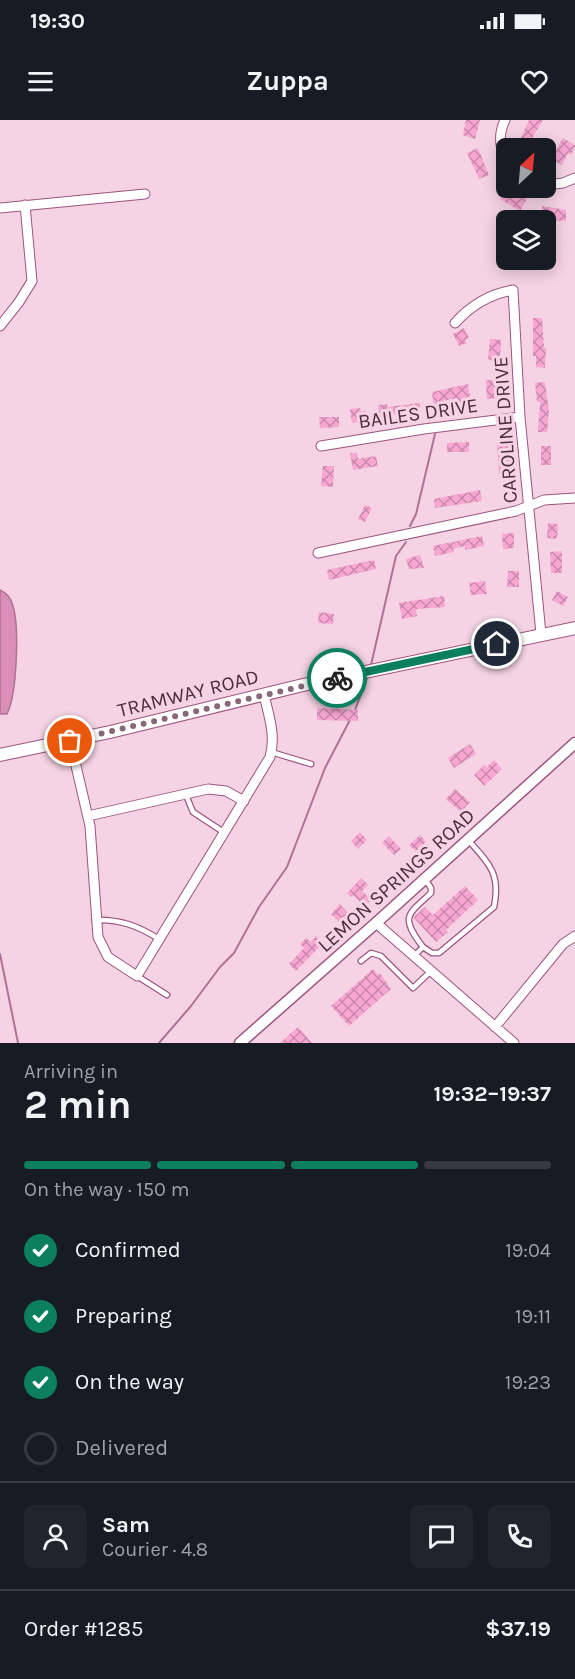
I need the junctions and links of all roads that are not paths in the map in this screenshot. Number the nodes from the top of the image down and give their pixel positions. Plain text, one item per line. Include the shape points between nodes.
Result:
1 (505, 120) edge
2 (500, 138) edge
3 (575, 178) edge
4 (556, 184) edge
5 (146, 194) dead end
6 (25, 205) junction
7 (0, 208) edge
8 (455, 323) dead end
9 (0, 326) edge
10 (520, 417) junction
11 (321, 446) dead end
12 (575, 498) edge
13 (528, 506) junction
14 (318, 553) dead end
15 (575, 628) edge
16 (541, 634) junction
17 (264, 695) junction
18 (70, 741) junction
19 (575, 743) edge
20 (271, 752) junction
21 (0, 755) edge
22 (311, 764) dead end
23 (186, 794) junction
24 (244, 801) junction
25 (88, 816) junction
26 (225, 833) junction
27 (468, 840) junction
28 (425, 879) junction
29 (95, 920) junction
30 (376, 923) junction
31 (575, 936) edge
32 (159, 939) junction
33 (423, 947) junction
34 (414, 956) junction
35 (361, 961) dead end
36 (431, 971) junction
37 (137, 976) junction
38 (167, 995) dead end
39 (495, 1027) junction
40 (240, 1043) edge
41 (514, 1043) edge

1 - 2 street
3 - 4 street
5 - 6 street
6 - 7 street
6 - 9 street via 32,281
8 - 10 street, CAROLINE DRIVE via 481,300 513,290
10 - 11 street, BAILES DRIVE
10 - 13 street, CAROLINE DRIVE
12 - 13 street via 544,500
13 - 14 street
13 - 16 street, CAROLINE DRIVE
15 - 16 main road, TRAMWAY ROAD
16 - 17 main road, TRAMWAY ROAD
17 - 18 main road, TRAMWAY ROAD
17 - 20 street via 272,728
18 - 21 main road, TRAMWAY ROAD
18 - 25 street
19 - 27 street, LEMON SPRINGS ROAD
20 - 22 lane
20 - 24 street
23 - 24 street via 217,789
23 - 25 street
23 - 26 lane via 192,812
24 - 26 street
25 - 29 street
26 - 32 street
27 - 28 street, LEMON SPRINGS ROAD
27 - 33 lane via 492,868 494,907 439,953
28 - 30 street, LEMON SPRINGS ROAD
28 - 33 lane via 431,892 413,908 408,921
29 - 32 lane via 123,921
29 - 37 street via 108,957
30 - 34 street
30 - 40 street, LEMON SPRINGS ROAD
31 - 39 street via 563,944
32 - 37 street
33 - 34 lane
34 - 36 street
35 - 36 lane via 371,953 381,956 413,988
36 - 39 street
37 - 38 lane
39 - 41 street

